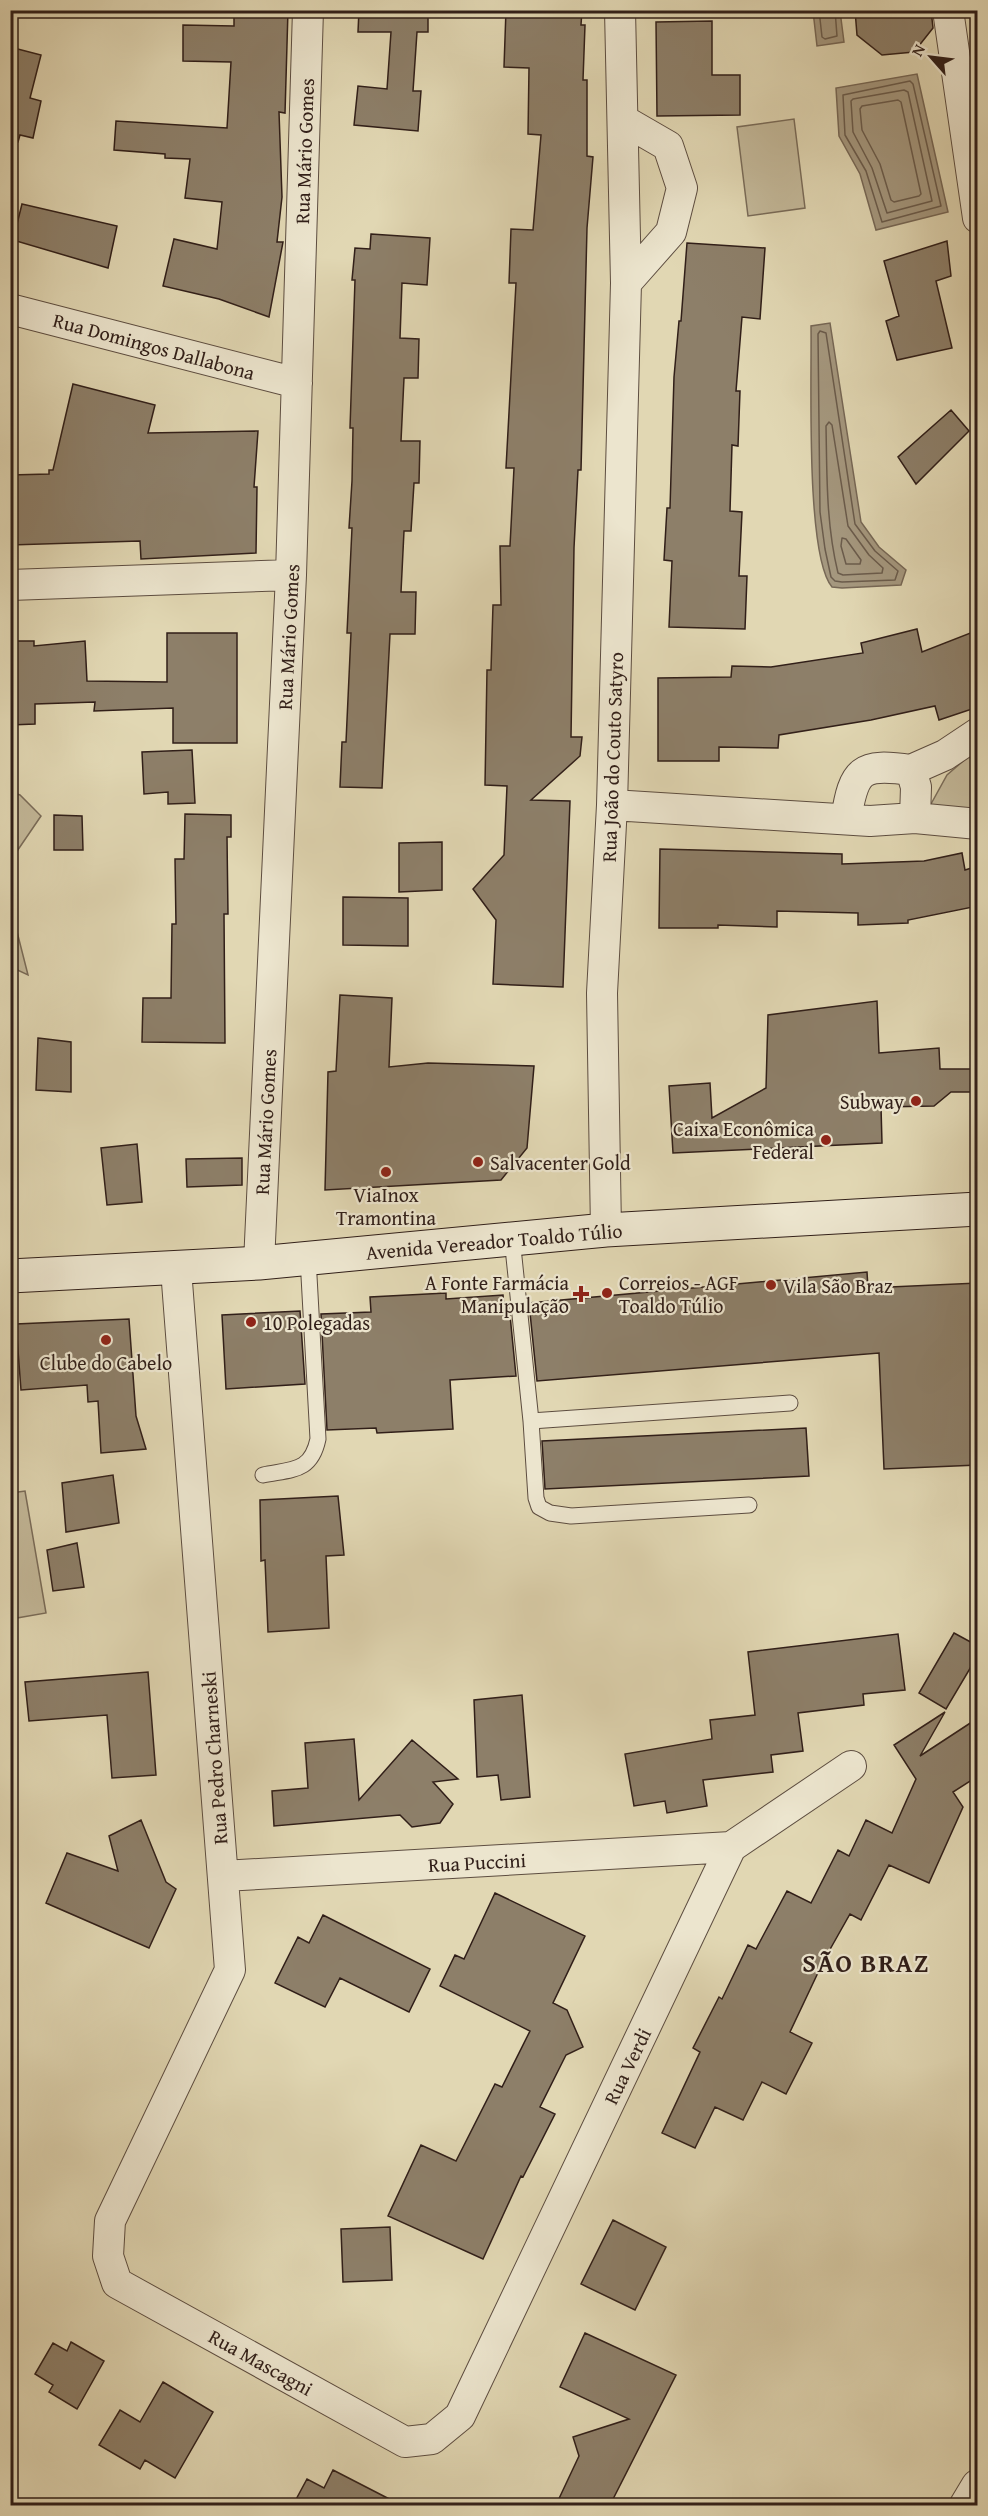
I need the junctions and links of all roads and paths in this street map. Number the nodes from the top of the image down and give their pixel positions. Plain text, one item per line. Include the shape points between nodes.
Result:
1 (308, 10) edge
2 (620, 10) edge
3 (948, 10) edge
4 (623, 120) junction
5 (977, 212) edge
6 (626, 283) junction
7 (10, 309) edge
8 (297, 383) junction
9 (291, 575) junction
10 (10, 585) edge
11 (978, 733) edge
12 (911, 770) junction
13 (612, 805) junction
14 (915, 818) junction
15 (846, 819) junction
16 (978, 824) edge
17 (978, 1209) edge
18 (606, 1230) junction
19 (512, 1238) junction
20 (308, 1258) junction
21 (259, 1263) junction
22 (176, 1269) junction
23 (10, 1276) edge
24 (790, 1404) dead end
25 (531, 1421) junction
26 (263, 1475) dead end
27 (749, 1505) dead end
28 (851, 1766) dead end
29 (731, 1847) junction
30 (223, 1876) junction
31 (110, 2221) joint
32 (460, 2416) joint

1 - 8 street, Rua Mário Gomes
2 - 4 street, Rua João do Couto Satyro
3 - 5 street
4 - 6 street, Rua João do Couto Satyro
4 - 6 street via 668,146 682,188 671,232
6 - 13 street, Rua João do Couto Satyro
7 - 8 street, Rua Domingos Dallabona
8 - 9 street, Rua Mário Gomes
9 - 10 street
9 - 21 street, Rua Mário Gomes
11 - 12 street via 945,755
12 - 14 street via 916,787
12 - 15 street via 874,766 860,775 851,789
13 - 15 street
13 - 18 street, Rua João do Couto Satyro via 602,993
14 - 15 street
14 - 16 street
17 - 18 main road, Avenida Vereador Toaldo Túlio
18 - 19 main road, Avenida Vereador Toaldo Túlio
19 - 20 main road, Avenida Vereador Toaldo Túlio
19 - 25 lane
20 - 21 main road, Avenida Vereador Toaldo Túlio
20 - 26 lane via 318,1439 315,1454 305,1466
21 - 22 main road, Avenida Vereador Toaldo Túlio
22 - 23 main road, Avenida Vereador Toaldo Túlio
22 - 30 street, Rua Pedro Charneski
24 - 25 lane
25 - 27 lane via 536,1498 539,1507 550,1513 571,1516
28 - 29 street
29 - 30 street, Rua Puccini
29 - 32 street, Rua Verdi
30 - 31 street, Rua Pedro Charneski via 230,1970
31 - 32 street, Rua Mascagni via 108,2256 117,2283 405,2442 432,2439

